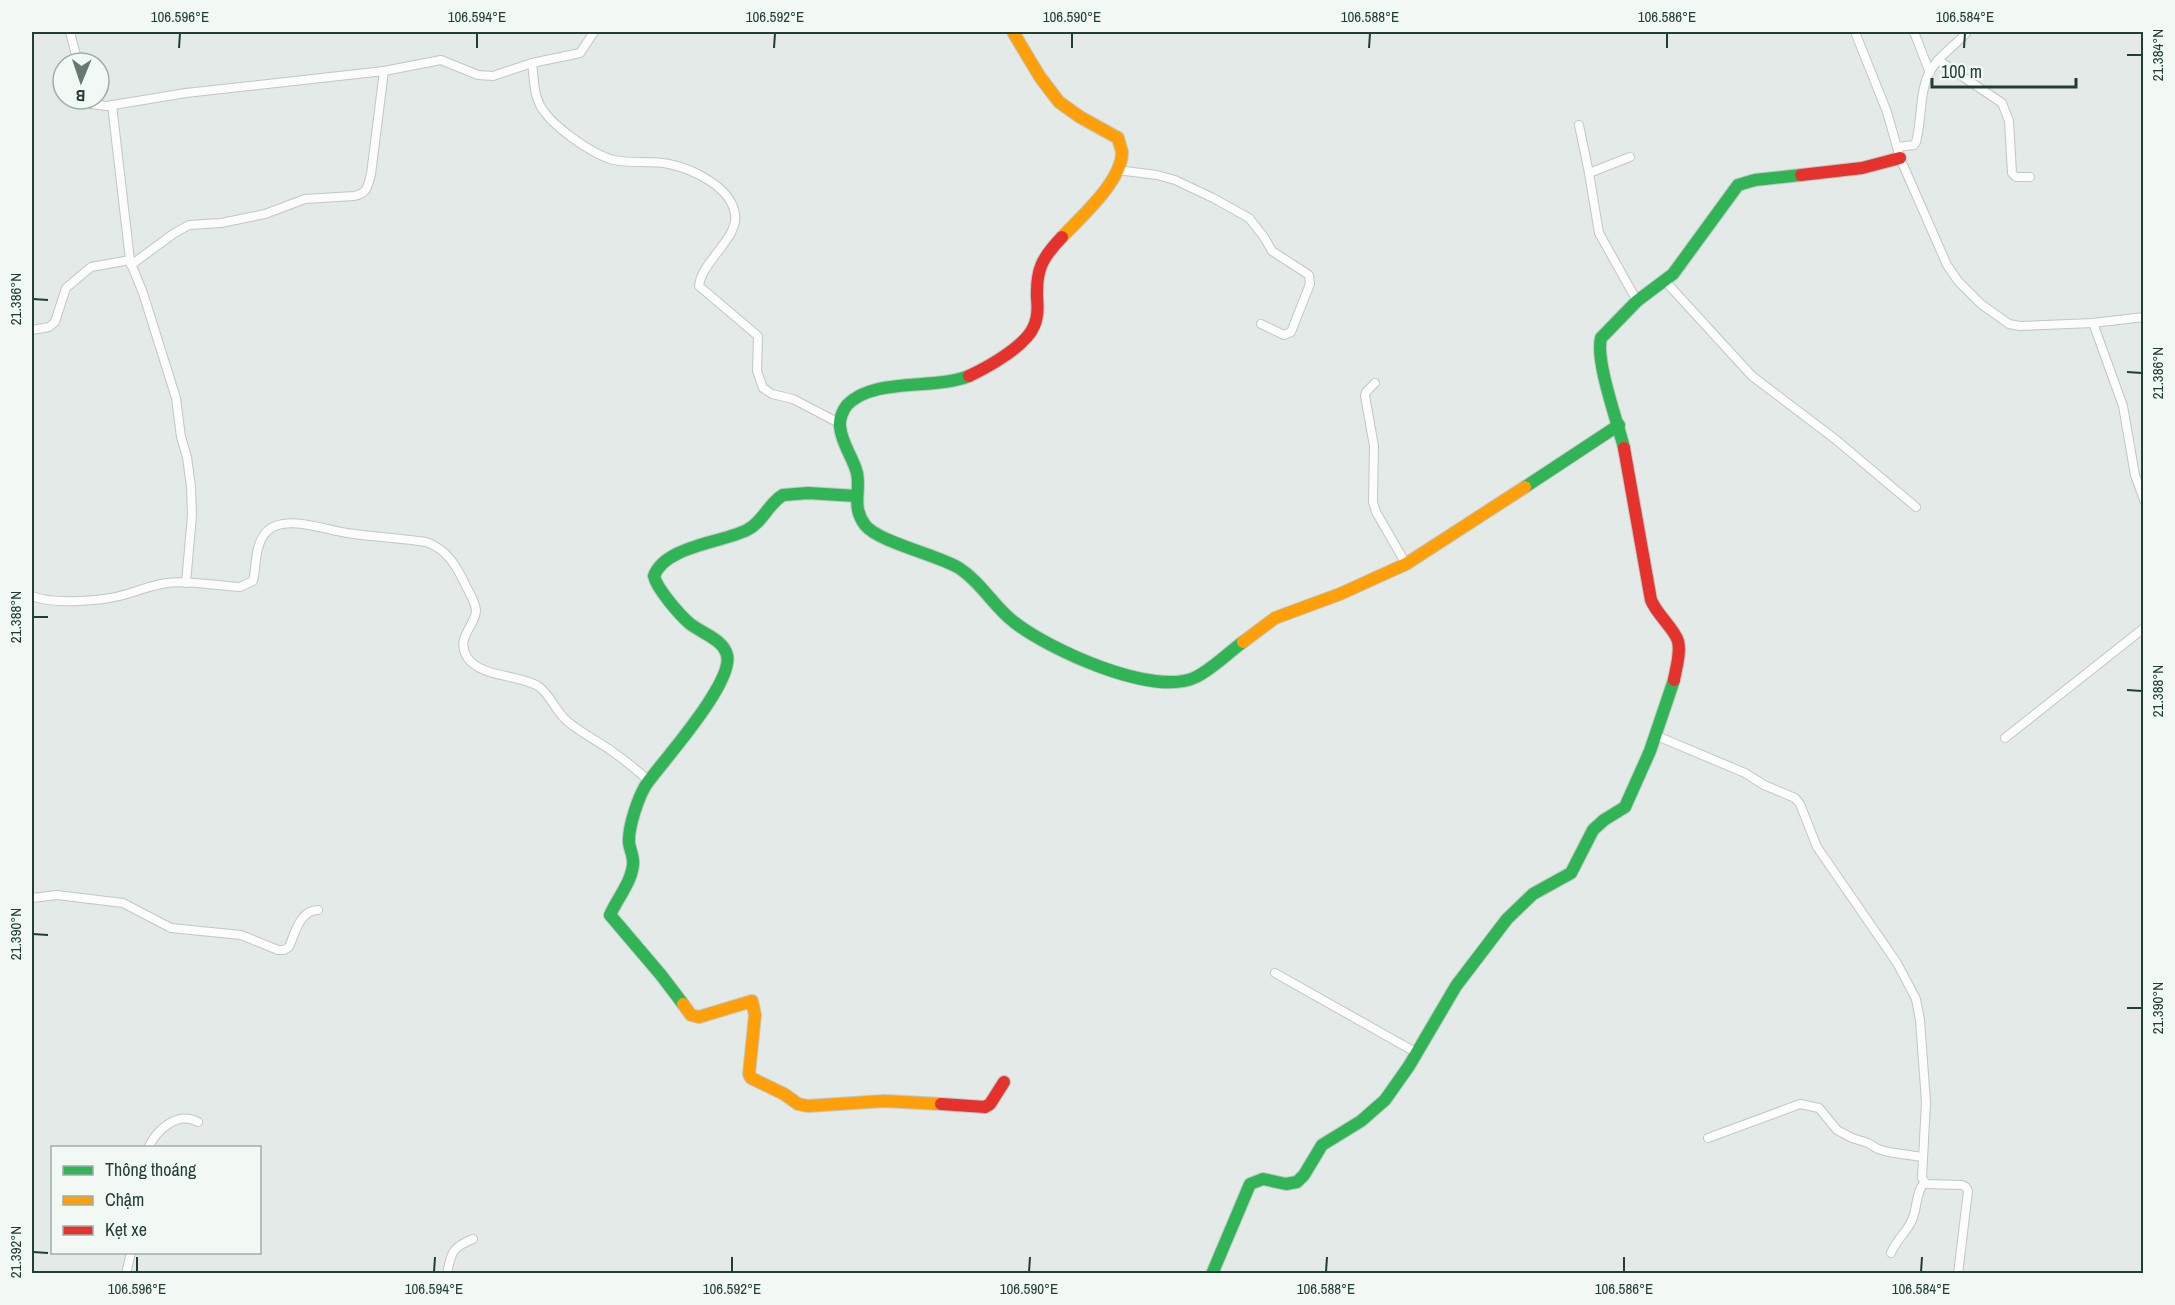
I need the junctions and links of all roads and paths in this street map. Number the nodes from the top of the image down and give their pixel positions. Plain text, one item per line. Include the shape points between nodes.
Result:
1 (70, 32) edge
2 (594, 32) edge
3 (1013, 32) edge
4 (1855, 32) edge
5 (1914, 32) edge
6 (1967, 32) edge
7 (75, 51) edge
8 (1938, 60) junction
9 (532, 63) junction
10 (384, 70) junction
11 (1930, 73) junction
12 (112, 105) joint
13 (1579, 125) dead end
14 (1899, 153) junction
15 (1630, 157) dead end
16 (1118, 170) junction
17 (1589, 173) junction
18 (2030, 177) dead end
19 (130, 262) junction
20 (1665, 281) junction
21 (1637, 301) junction
22 (2144, 317) edge
23 (2093, 323) junction
24 (1261, 324) dead end
25 (32, 330) edge
26 (1375, 383) dead end
27 (839, 423) junction
28 (1619, 425) junction
29 (856, 496) junction
30 (2144, 500) edge
31 (1916, 507) dead end
32 (1406, 564) junction
33 (186, 583) junction
34 (32, 596) edge
35 (2144, 628) edge
36 (1657, 736) junction
37 (2005, 738) dead end
38 (649, 781) junction
39 (32, 898) edge
40 (318, 909) dead end
41 (1275, 973) dead end
42 (1417, 1053) junction
43 (1004, 1082) dead end
44 (198, 1122) dead end
45 (1708, 1138) dead end
46 (150, 1146) edge
47 (1923, 1157) junction
48 (1924, 1183) junction
49 (473, 1239) dead end
50 (1891, 1253) dead end
51 (131, 1254) edge
52 (126, 1274) edge
53 (447, 1274) edge
54 (1212, 1274) edge
55 (1958, 1274) edge

1 - 7 street
2 - 9 street via 580,53
3 - 16 street via 1058,102 1118,138
4 - 14 street
5 - 11 street
6 - 8 street
8 - 11 street
8 - 18 street via 2002,103 2009,121 2012,173 2016,177
9 - 10 street via 493,76 441,60
9 - 27 street via 539,105 571,138 612,160 669,164 691,171 725,195 735,213 734,228 699,286 758,336 757,371 763,388
10 - 12 street
10 - 19 street via 366,191 354,196 305,199 265,214 221,223 189,225
11 - 14 street via 1916,142
12 - 19 street
13 - 17 street
14 - 20 street via 1862,168 1738,184
14 - 23 street via 1947,265 1981,303 2009,324 2020,326
15 - 17 street
16 - 24 street via 1175,180 1213,198 1249,218 1272,251 1309,275 1310,284 1292,332 1284,335
16 - 27 street via 1091,208 1040,265 1037,323 1030,336 956,381 897,386 852,401
17 - 21 street via 1599,233
19 - 25 street via 91,267 66,288 55,322
19 - 33 street via 176,398 187,457 192,515
20 - 21 street
20 - 31 street via 1752,376
21 - 28 street via 1606,332 1599,345 1605,382
22 - 23 street
23 - 30 street via 2123,406 2135,475
26 - 32 street via 1365,396 1374,446 1373,502
27 - 29 street via 857,474
28 - 32 street
28 - 36 street via 1654,611 1676,635 1678,648
29 - 32 street via 866,528 959,568 1017,624 1072,657 1163,682 1195,678 1275,618
29 - 38 street via 783,495 749,530 687,550 658,566 656,582 687,621 720,644 727,652 728,663 700,713
33 - 34 street via 151,585 89,601
33 - 38 street via 240,587 250,584 263,537 275,526 288,524 435,545 452,560 476,607 464,642 468,658 482,668 540,687 568,722 613,751
35 - 37 street
36 - 42 street via 1625,807 1591,833 1570,875 1545,886 1516,908 1443,1006
36 - 47 street via 1745,773 1800,804 1817,847 1897,963 1916,999 1925,1070
38 - 43 street via 629,838 633,856 631,875 611,919 691,1015 699,1017 752,1001 752,1078 798,1104 817,1107 885,1101 984,1107
39 - 40 street via 57,895 123,903 171,928 241,935 278,950 289,947 305,915
41 - 42 street
42 - 54 street via 1385,1100 1368,1117 1324,1142 1297,1182 1258,1178 1250,1184
44 - 46 street via 178,1118 167,1124
45 - 47 street via 1800,1104 1819,1108 1845,1135 1878,1149
47 - 48 street
48 - 50 street via 1918,1190 1912,1220
48 - 55 street via 1966,1187 1968,1191
49 - 53 street via 452,1251
51 - 52 street

